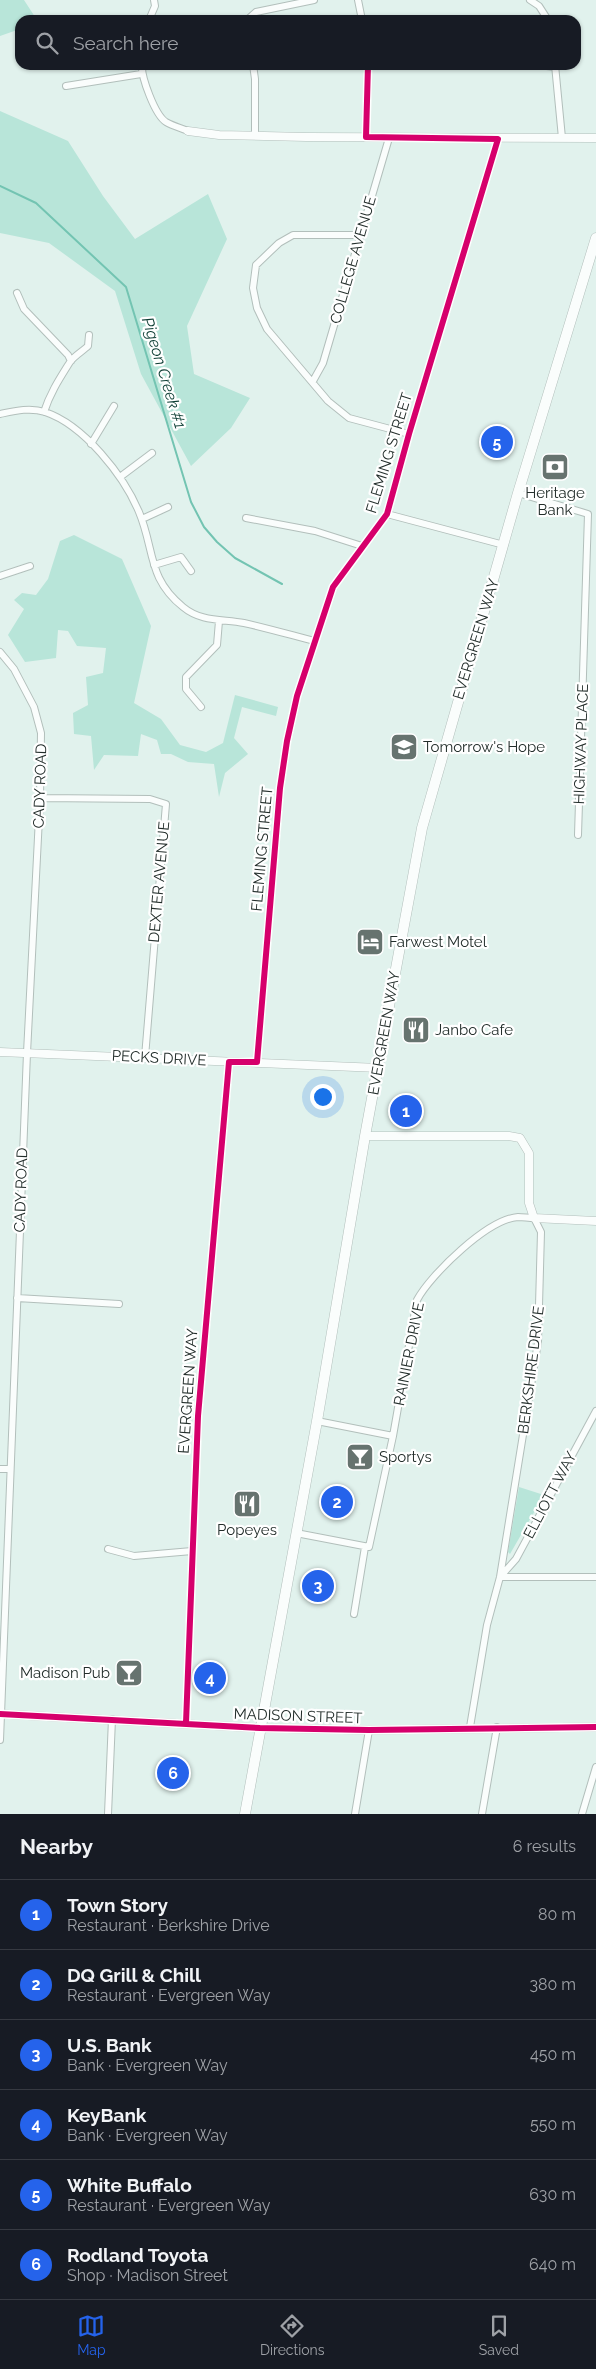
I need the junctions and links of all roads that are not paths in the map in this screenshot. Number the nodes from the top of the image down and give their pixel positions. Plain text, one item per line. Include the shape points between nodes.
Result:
1 (154, 0) edge
2 (314, 0) edge
3 (358, 0) edge
4 (530, 0) edge
5 (151, 15) edge
6 (253, 15) edge
7 (361, 15) edge
8 (545, 15) edge
9 (141, 70) edge
10 (254, 70) edge
11 (368, 70) edge
12 (555, 70) edge
13 (141, 74) junction
14 (66, 86) dead end
15 (188, 131) joint
16 (255, 136) junction
17 (366, 138) junction
18 (389, 138) junction
19 (562, 138) junction
20 (596, 138) edge
21 (498, 139) junction
22 (359, 235) junction
23 (596, 238) edge
24 (17, 293) dead end
25 (89, 335) dead end
26 (70, 361) junction
27 (313, 381) junction
28 (114, 406) dead end
29 (44, 412) junction
30 (0, 414) edge
31 (409, 434) junction
32 (91, 444) junction
33 (152, 453) dead end
34 (120, 477) junction
35 (518, 494) junction
36 (168, 507) dead end
37 (387, 514) junction
38 (246, 518) dead end
39 (142, 519) junction
40 (504, 545) junction
41 (362, 546) junction
42 (154, 565) junction
43 (30, 566) dead end
44 (191, 571) dead end
45 (0, 576) edge
46 (218, 621) junction
47 (314, 641) junction
48 (0, 652) edge
49 (201, 707) dead end
50 (40, 798) junction
51 (578, 835) dead end
52 (0, 1052) edge
53 (27, 1053) junction
54 (145, 1057) junction
55 (228, 1062) junction
56 (257, 1062) junction
57 (379, 1068) junction
58 (365, 1136) junction
59 (534, 1218) junction
60 (596, 1220) edge
61 (17, 1298) junction
62 (119, 1304) dead end
63 (596, 1411) edge
64 (317, 1421) junction
65 (393, 1436) junction
66 (0, 1469) edge
67 (10, 1469) junction
68 (296, 1533) junction
69 (365, 1547) junction
70 (108, 1549) dead end
71 (192, 1551) junction
72 (500, 1577) junction
73 (596, 1577) edge
74 (354, 1614) dead end
75 (1, 1714) edge
76 (112, 1719) junction
77 (186, 1724) junction
78 (596, 1726) edge
79 (470, 1727) junction
80 (496, 1727) junction
81 (260, 1728) junction
82 (369, 1730) junction
83 (0, 1740) edge
84 (596, 1767) edge
85 (108, 1814) edge
86 (245, 1814) edge
87 (355, 1814) edge
88 (482, 1814) edge
89 (582, 1814) edge

1 - 5 street
2 - 6 street
3 - 7 street
4 - 8 street
9 - 13 street
10 - 16 street
11 - 17 street
12 - 19 street
13 - 14 street
13 - 15 street via 164,121
15 - 16 street
16 - 17 street
17 - 18 street
18 - 21 street
18 - 22 street, COLLEGE AVENUE
19 - 20 street
19 - 21 street
21 - 31 street, FLEMING STREET
22 - 27 street, COLLEGE AVENUE via 323,363
22 - 27 street via 293,235 265,254 256,265 253,288 267,329
23 - 35 main road, EVERGREEN WAY
24 - 26 street via 24,309
25 - 26 street via 88,346
26 - 29 street via 49,396
27 - 31 street via 328,401 349,418
28 - 32 street
29 - 30 street via 21,410
29 - 32 street
31 - 37 street, FLEMING STREET
32 - 34 street
33 - 34 street
34 - 39 street
35 - 40 main road, EVERGREEN WAY
35 - 51 street, HIGHWAY PLACE via 588,514
36 - 39 street
37 - 40 street
37 - 41 street, FLEMING STREET
38 - 41 street via 316,531
39 - 42 street
40 - 57 main road, EVERGREEN WAY via 422,828
41 - 47 street, FLEMING STREET via 334,587
42 - 44 street via 180,557
42 - 46 street via 156,576 183,608 200,618
43 - 45 street
46 - 47 street via 243,623
46 - 49 street via 217,645 186,677 186,689
47 - 56 street, FLEMING STREET via 287,741 280,788
48 - 50 street, CADY ROAD via 14,669 36,712 41,733
50 - 53 street, CADY ROAD
50 - 54 street, DEXTER AVENUE via 150,799 166,804
52 - 53 street, PECKS DRIVE
53 - 54 street, PECKS DRIVE
53 - 61 street, CADY ROAD
54 - 55 street, PECKS DRIVE
55 - 56 street, PECKS DRIVE
55 - 71 street, EVERGREEN WAY via 198,1416
56 - 57 street, PECKS DRIVE
57 - 58 main road, EVERGREEN WAY
58 - 59 street, BERKSHIRE DRIVE via 520,1138 529,1152 529,1203
58 - 64 main road, EVERGREEN WAY
59 - 60 street
59 - 65 street, RAINIER DRIVE via 517,1217 498,1224 473,1241 425,1286 418,1300
59 - 72 street, BERKSHIRE DRIVE via 541,1232 538,1342
61 - 62 street
61 - 67 street, CADY ROAD
63 - 72 street, ELLIOTT WAY via 516,1559
64 - 65 street
64 - 68 main road, EVERGREEN WAY
65 - 69 street, RAINIER DRIVE via 369,1548
66 - 67 street
67 - 75 street, CADY ROAD
68 - 69 street
68 - 81 main road, EVERGREEN WAY
69 - 74 street
70 - 71 street via 134,1556
71 - 77 street, EVERGREEN WAY
72 - 73 street
72 - 79 street, BERKSHIRE DRIVE via 487,1625
75 - 76 street, MADISON STREET
75 - 83 street, CADY ROAD
76 - 77 street, MADISON STREET
76 - 85 street
77 - 81 street, MADISON STREET
78 - 80 street, MADISON STREET
79 - 80 street, MADISON STREET
79 - 82 street, MADISON STREET
80 - 88 street
81 - 82 street, MADISON STREET
81 - 86 main road, EVERGREEN WAY
82 - 87 street
84 - 89 street

